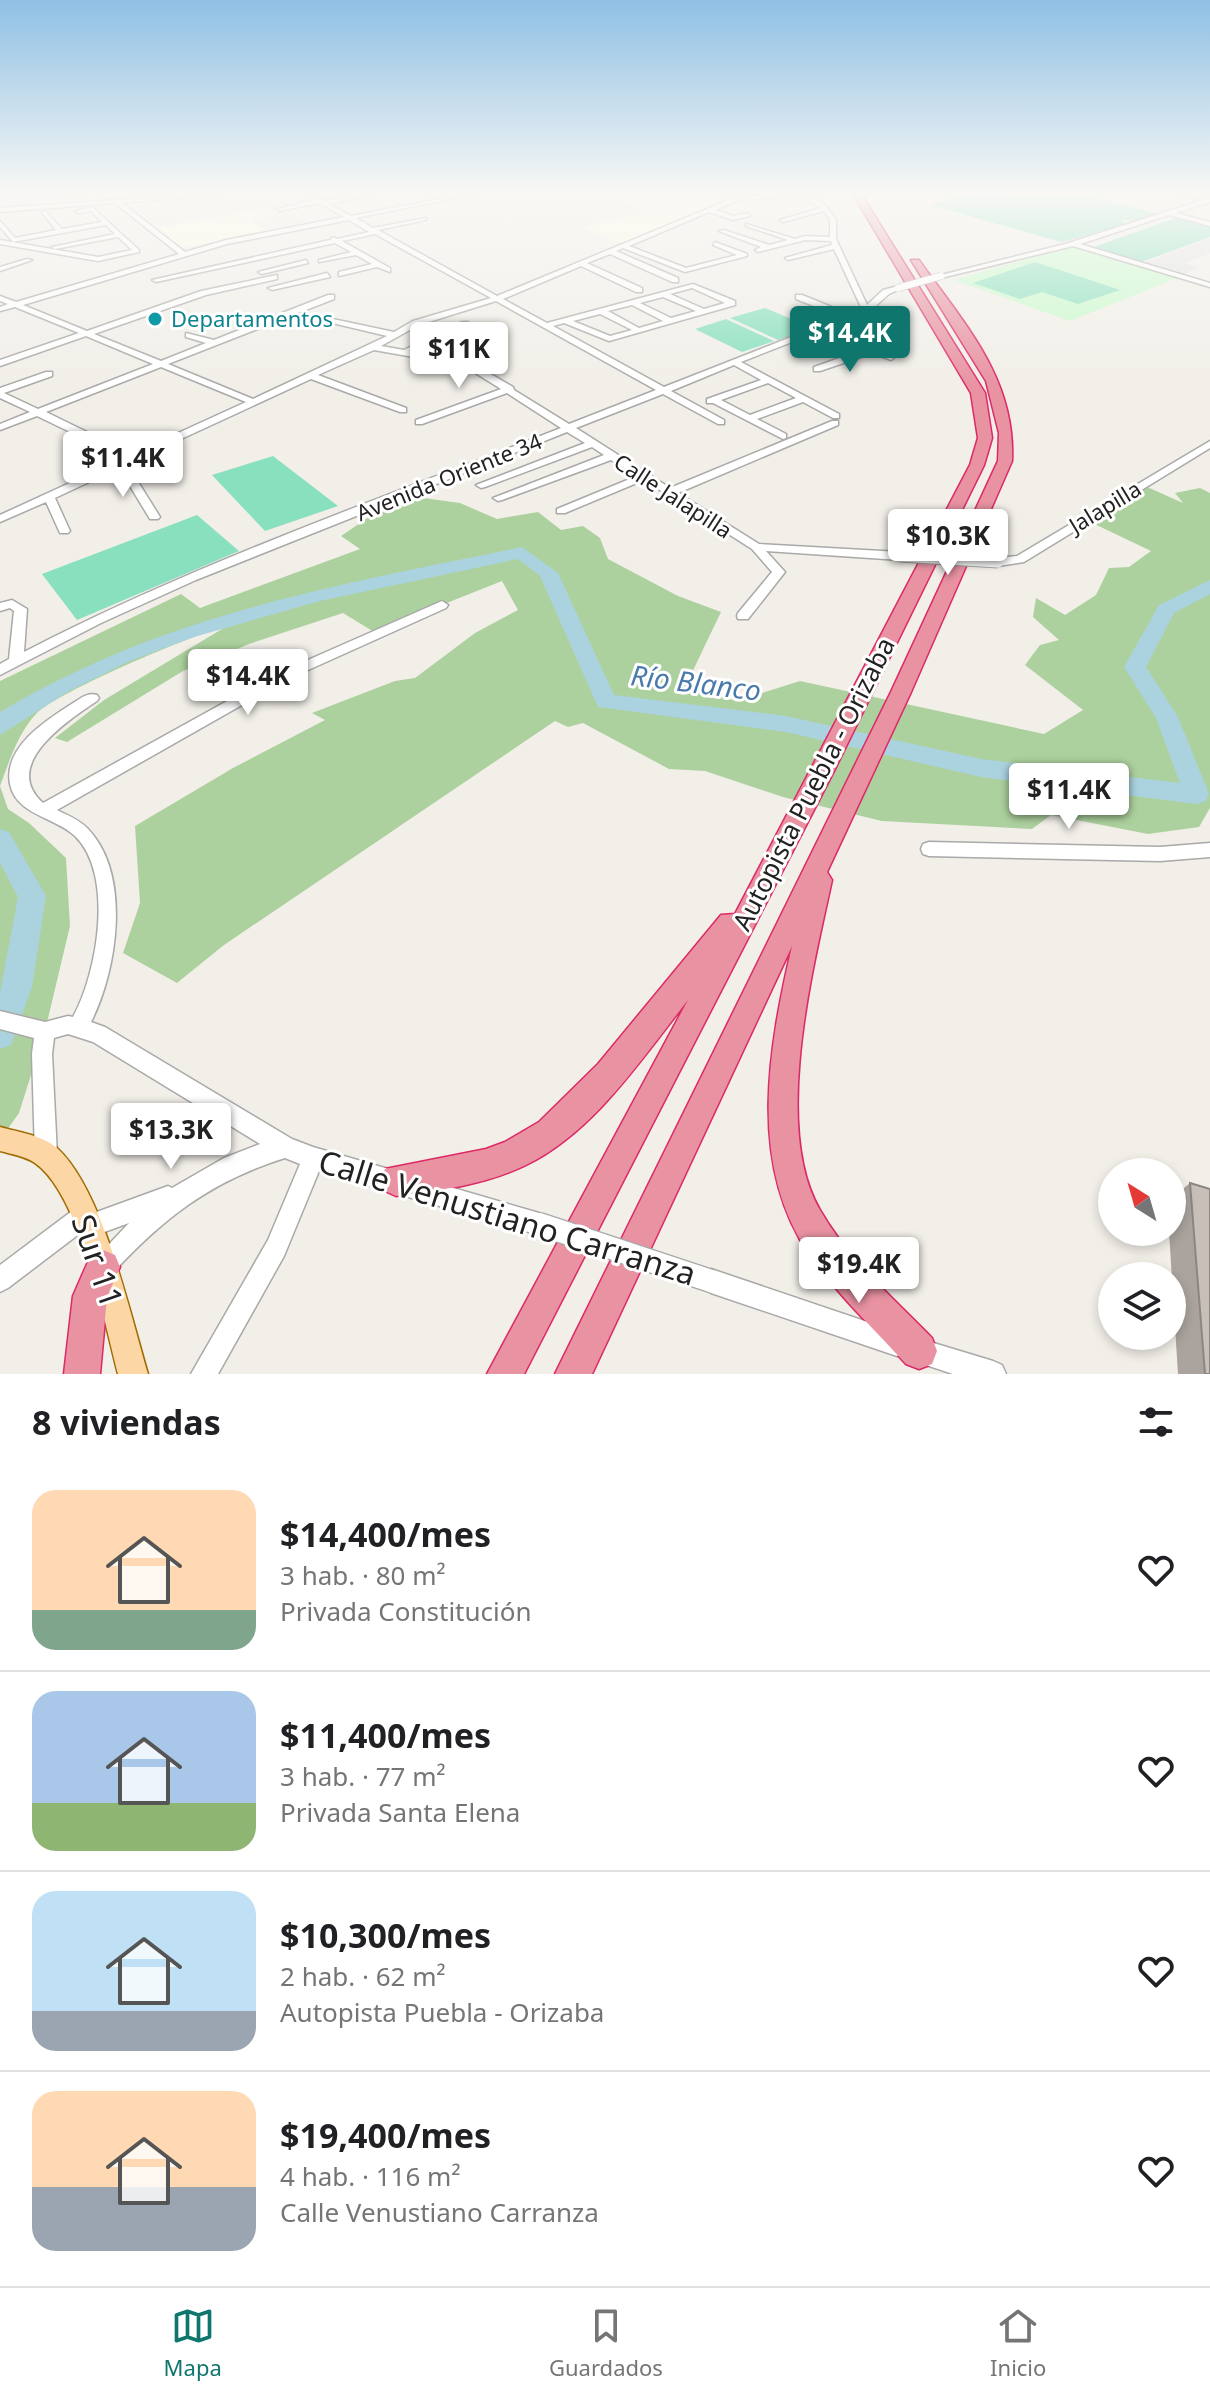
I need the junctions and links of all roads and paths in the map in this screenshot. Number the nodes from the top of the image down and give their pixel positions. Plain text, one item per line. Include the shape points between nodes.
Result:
1 (167, 258) edge
2 (167, 258) edge
3 (213, 258) edge
4 (257, 258) edge
5 (334, 258) edge
6 (365, 258) edge
7 (423, 258) edge
8 (592, 258) edge
9 (625, 258) edge
10 (654, 258) edge
11 (733, 258) edge
12 (806, 258) edge
13 (842, 258) edge
14 (897, 258) edge
15 (913, 258) edge
16 (1018, 258) edge
17 (1119, 258) edge
18 (29, 260) dead end
19 (321, 261) dead end
20 (581, 263) junction
21 (223, 265) junction
22 (378, 265) junction
23 (810, 265) dead end
24 (0, 269) edge
25 (387, 270) dead end
26 (265, 271) junction
27 (124, 272) junction
28 (342, 274) dead end
29 (327, 275) dead end
30 (242, 276) dead end
31 (274, 277) junction
32 (318, 277) junction
33 (156, 280) junction
34 (675, 280) dead end
35 (174, 283) dead end
36 (285, 285) junction
37 (1210, 285) edge
38 (272, 288) dead end
39 (639, 290) dead end
40 (663, 294) junction
41 (331, 297) dead end
42 (799, 297) dead end
43 (0, 298) edge
44 (496, 299) junction
45 (632, 302) junction
46 (18, 305) junction
47 (866, 310) junction
48 (0, 311) edge
49 (601, 311) junction
50 (702, 311) junction
51 (849, 317) junction
52 (331, 320) dead end
53 (670, 321) junction
54 (569, 323) junction
55 (465, 324) dead end
56 (548, 328) junction
57 (820, 328) junction
58 (638, 330) junction
59 (84, 333) junction
60 (391, 334) junction
61 (189, 335) dead end
62 (214, 343) junction
63 (373, 347) junction
64 (872, 350) junction
65 (404, 353) junction
66 (891, 357) dead end
67 (0, 363) edge
68 (160, 365) junction
69 (731, 365) junction
70 (817, 369) dead end
71 (49, 374) dead end
72 (309, 375) junction
73 (763, 382) junction
74 (510, 389) junction
75 (664, 391) junction
76 (0, 393) edge
77 (802, 399) junction
78 (714, 400) junction
79 (251, 401) junction
80 (701, 404) dead end
81 (403, 410) dead end
82 (38, 412) junction
83 (750, 418) junction
84 (419, 422) dead end
85 (721, 422) dead end
86 (0, 427) edge
87 (569, 428) junction
88 (783, 436) dead end
89 (591, 444) junction
90 (1210, 444) edge
91 (611, 456) junction
92 (126, 461) junction
93 (643, 477) junction
94 (481, 485) dead end
95 (668, 493) junction
96 (49, 497) junction
97 (498, 498) dead end
98 (561, 511) dead end
99 (154, 517) dead end
100 (0, 519) edge
101 (64, 531) dead end
102 (756, 547) junction
103 (998, 562) joint
104 (442, 605) dead end
105 (0, 607) edge
106 (743, 616) dead end
107 (16, 661) junction
108 (0, 670) edge
109 (92, 698) dead end
110 (45, 809) junction
111 (828, 845) junction
112 (929, 849) dead end
113 (1210, 850) edge
114 (780, 851) junction
115 (0, 1020) edge
116 (78, 1028) junction
117 (43, 1030) junction
118 (5, 1141) edge
119 (285, 1147) junction
120 (46, 1155) junction
121 (313, 1158) junction
122 (396, 1180) junction
123 (180, 1193) junction
124 (86, 1222) junction
125 (103, 1267) junction
126 (0, 1280) edge
127 (919, 1351) junction
128 (82, 1374) edge
129 (133, 1374) edge
130 (204, 1374) edge
131 (505, 1374) edge
132 (573, 1374) edge
133 (993, 1374) edge

1 - 27 street
2 - 27 street
3 - 21 street
4 - 21 street
5 - 19 street
6 - 22 street
7 - 44 street
8 - 20 street
9 - 34 street
10 - 11 street via 685,270
12 - 23 street
13 - 47 street
14 - 114 highway, Autopista Puebla - Orizaba via 967,371 985,425 977,465
15 - 111 highway, Autopista Puebla - Orizaba via 997,389 1009,426 1005,461
16 - 47 street, Avenida Oriente 34, bridge via 886,292
17 - 37 street
18 - 24 street
20 - 39 street
20 - 44 street
21 - 33 street
22 - 25 street
22 - 28 street
26 - 30 street
26 - 31 street
26 - 32 street via 302,263
27 - 33 street
27 - 46 street
29 - 32 street
31 - 36 street
31 - 59 street via 211,291
32 - 36 street
33 - 35 street
36 - 38 street
40 - 45 street
40 - 50 street
40 - 50 street via 693,286 732,303
41 - 62 street
42 - 51 street
43 - 46 street
44 - 56 street
44 - 60 street
45 - 49 street
45 - 53 street
46 - 48 street
46 - 59 street
47 - 51 street, Avenida Oriente 34
49 - 54 street
49 - 58 street
50 - 53 street
51 - 57 street, Avenida Oriente 34
52 - 60 street
53 - 58 street
54 - 56 street
54 - 58 street via 604,339
55 - 65 street
56 - 75 street
57 - 64 street
57 - 69 street, Avenida Oriente 34
59 - 67 street
59 - 68 street
60 - 63 street
61 - 62 street
62 - 68 street
63 - 65 street, Calle Jalapilla
63 - 72 street
64 - 66 street
64 - 70 street
65 - 74 street, Calle Jalapilla via 462,362
68 - 79 street
68 - 82 street
69 - 73 street
69 - 75 street, Avenida Oriente 34
71 - 76 street
72 - 79 street
72 - 81 street
73 - 77 street
73 - 78 street
74 - 84 street
74 - 87 street, Calle Jalapilla
75 - 85 street
75 - 87 street, Avenida Oriente 34
76 - 82 street
77 - 83 street
77 - 95 street via 836,420
78 - 80 street
78 - 83 street
79 - 92 street
82 - 86 street
82 - 92 street
83 - 88 street
87 - 89 street, Calle Jalapilla
87 - 107 street, Avenida Oriente 34 via 167,587
89 - 91 street, Calle Jalapilla
89 - 94 street
90 - 103 street, Jalapilla via 1020,559
91 - 93 street, Calle Jalapilla
91 - 97 street
92 - 96 street
92 - 99 street
93 - 95 street, Calle Jalapilla
93 - 98 street
95 - 102 street, Calle Jalapilla
96 - 100 street
96 - 101 street
102 - 103 street, Calle Jalapilla, bridge
102 - 106 street via 779,572
104 - 110 street via 281,677
105 - 107 street via 12,604 21,609
107 - 108 street, Avenida Oriente 34
109 - 110 street via 34,742 19,762 17,783 23,795
110 - 116 street via 82,833 105,882 96,989
111 - 127 highway via 795,1008 781,1114 786,1161 810,1223
111 - 132 highway, Autopista Puebla - Orizaba
112 - 113 street via 1160,854
114 - 122 highway via 701,965 556,1129 518,1153 480,1167
114 - 131 highway, Autopista Puebla - Orizaba
115 - 117 street, Calle Venustiano Carranza
116 - 117 street, Calle Venustiano Carranza
116 - 119 street, Calle Venustiano Carranza via 98,1034
117 - 120 street
118 - 120 main road
119 - 121 street, Calle Venustiano Carranza
119 - 123 street via 250,1156
120 - 124 main road, Sur 11
121 - 122 street, Calle Venustiano Carranza
121 - 130 street via 276,1248
122 - 127 street, Calle Venustiano Carranza, bridge
123 - 124 street
123 - 125 street
124 - 125 main road, Sur 11
124 - 126 street
125 - 128 highway via 88,1306
125 - 129 main road, Sur 11
127 - 133 street, Calle Venustiano Carranza

